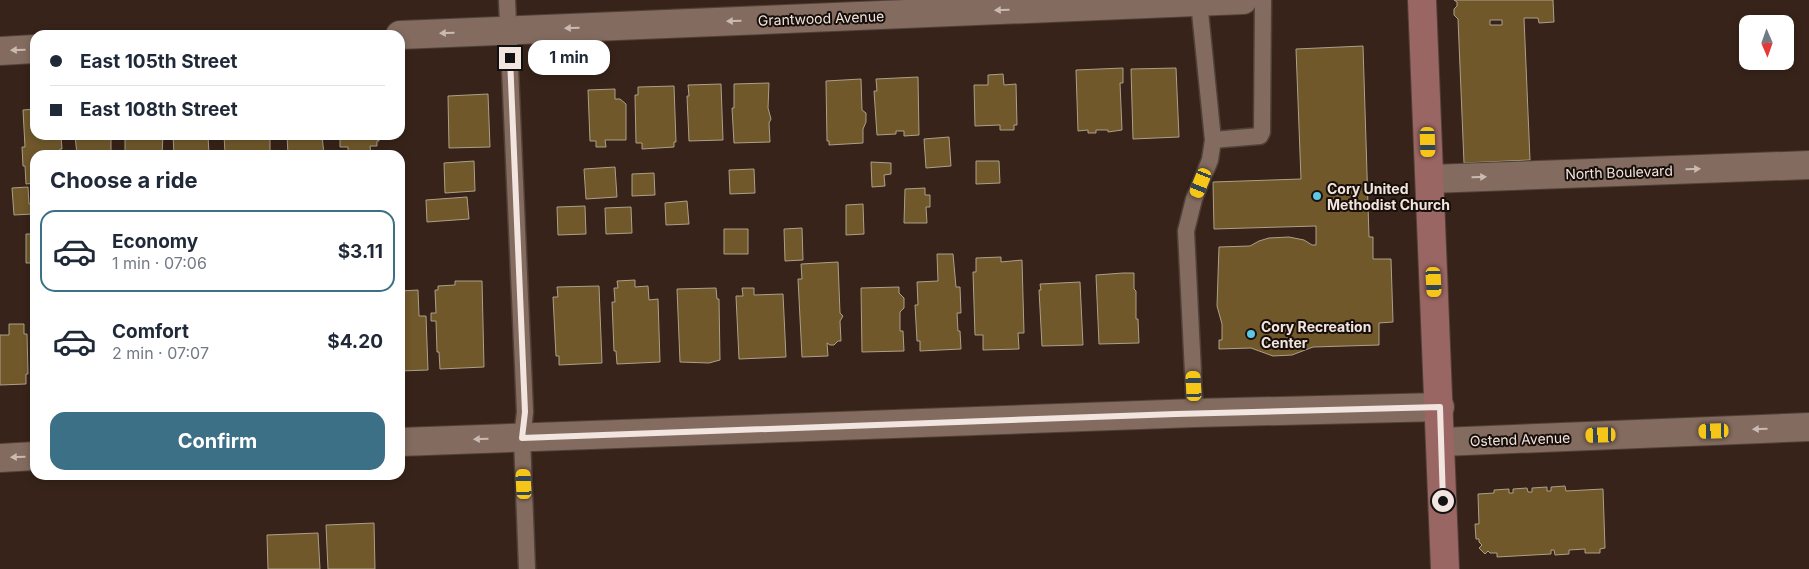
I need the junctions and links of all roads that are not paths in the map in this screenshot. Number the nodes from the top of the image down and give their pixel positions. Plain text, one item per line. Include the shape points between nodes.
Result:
1 (507, 0) edge
2 (1243, 0) edge
3 (1263, 0) edge
4 (1422, 0) edge
5 (1199, 2) junction
6 (508, 31) junction
7 (405, 35) edge
8 (30, 49) edge
9 (0, 51) edge
10 (1213, 140) junction
11 (1809, 165) edge
12 (1430, 179) junction
13 (1440, 407) junction
14 (1195, 413) junction
15 (1809, 427) edge
16 (522, 438) junction
17 (405, 442) edge
18 (1441, 442) junction
19 (30, 456) edge
20 (0, 458) edge
21 (528, 569) edge
22 (1445, 569) edge

1 - 6 lane
2 - 5 street, Grantwood Avenue
3 - 10 lane via 1262,132 1260,136
4 - 12 main road
5 -> 6 street, Grantwood Avenue
5 - 10 lane
6 -> 7 street, Grantwood Avenue
6 - 16 lane via 525,412
8 -> 9 street
10 - 14 lane via 1210,160 1186,231
12 -> 11 street, North Boulevard
12 - 13 main road
13 - 14 street
13 - 18 main road
14 - 16 street
15 -> 18 street, Ostend Avenue
16 -> 17 street
16 - 21 lane
18 - 22 main road
19 -> 20 street

